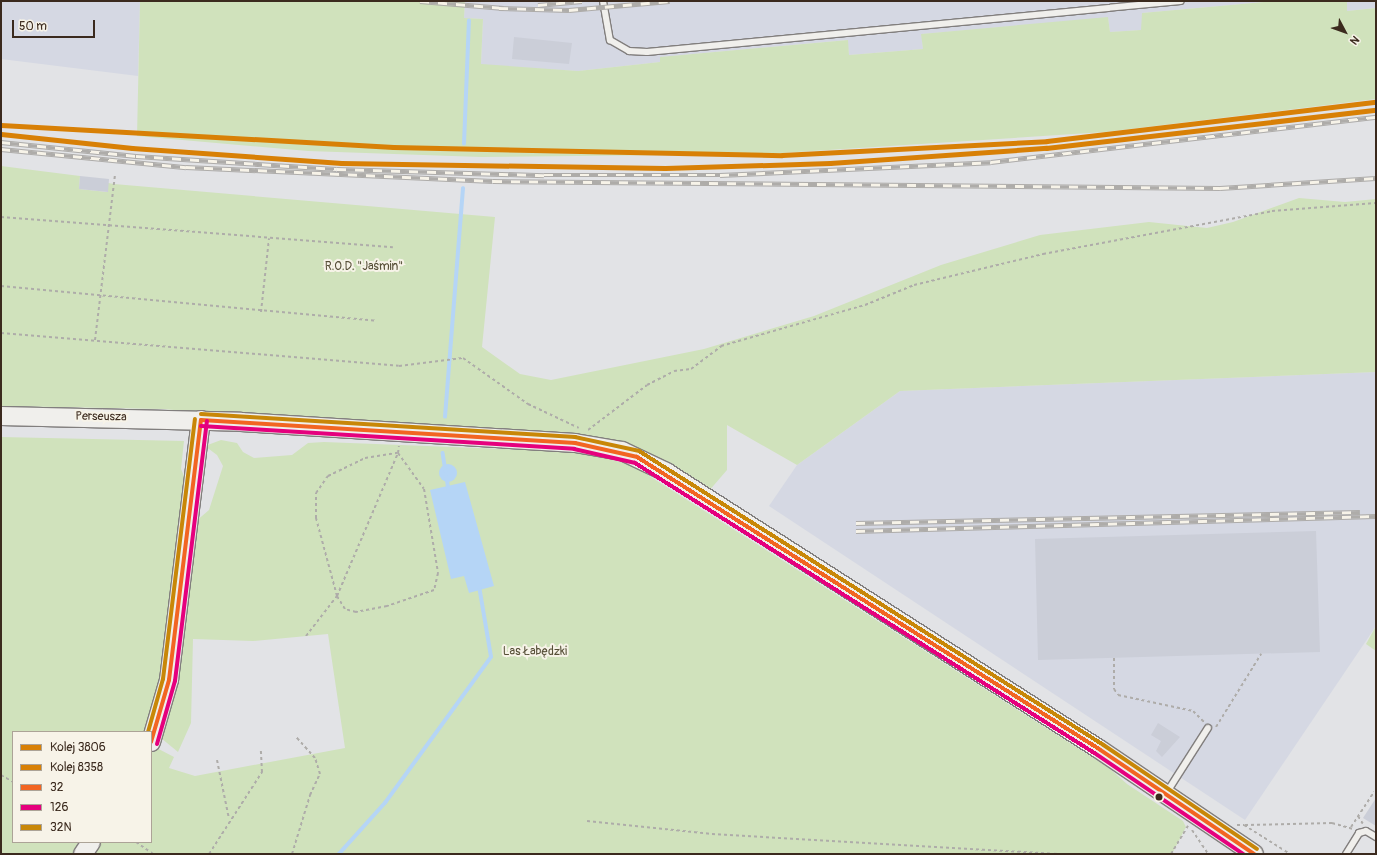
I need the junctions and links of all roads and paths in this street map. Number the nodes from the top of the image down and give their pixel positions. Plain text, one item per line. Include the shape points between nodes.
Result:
1 (603, 1) edge
2 (1181, 1) edge
3 (115, 175) dead end
4 (1376, 203) edge
5 (1, 217) edge
6 (108, 225) junction
7 (269, 238) junction
8 (393, 247) dead end
9 (1, 286) edge
10 (99, 294) junction
11 (262, 312) junction
12 (376, 321) dead end
13 (1, 333) edge
14 (95, 340) junction
15 (1, 416) edge
16 (201, 420) junction
17 (400, 441) dead end
18 (398, 453) junction
19 (337, 596) junction
20 (306, 636) dead end
21 (1261, 654) dead end
22 (1114, 658) dead end
23 (1208, 728) junction
24 (296, 737) dead end
25 (152, 739) edge
26 (261, 750) dead end
27 (216, 760) dead end
28 (1, 775) edge
29 (12, 781) edge
30 (1374, 792) dead end
31 (1166, 795) junction
32 (229, 819) junction
33 (1192, 820) junction
34 (587, 821) dead end
35 (1232, 824) dead end
36 (1347, 824) dead end
37 (1244, 825) junction
38 (1351, 827) dead end
39 (1376, 837) edge
40 (90, 843) edge
41 (137, 843) edge
42 (83, 854) edge
43 (153, 854) edge
44 (209, 854) edge
45 (292, 854) edge
46 (1062, 854) edge
47 (1171, 854) edge
48 (1208, 854) edge
49 (1254, 854) edge
50 (1290, 854) edge
51 (1346, 854) edge

1 - 2 lane via 610,40 629,51 647,52
3 - 6 path
4 - 14 path via 1272,211 1043,254 914,285 865,305 722,346 692,369 674,371 647,385 586,432 528,404 463,358 399,366
5 - 6 path
6 - 7 path
6 - 10 path
7 - 8 path
7 - 11 path
9 - 10 path
10 - 11 path
10 - 14 path
11 - 12 path
13 - 14 path
15 - 16 street, Perseusza
16 - 25 street via 169,680
16 - 31 street, Perseusza via 575,444 637,457
17 - 18 path
18 - 19 path
18 - 19 path via 344,465 328,476 316,493 316,518
18 - 19 path via 424,489 438,573 434,590 417,599 356,612 345,609
19 - 20 path
21 - 23 path via 1210,736
22 - 23 path via 1114,689 1118,695 1193,711
23 - 31 lane
24 - 45 path via 315,758 320,774 310,795
26 - 32 path via 262,772
27 - 32 path
28 - 29 path
30 - 38 path
31 - 33 street, Perseusza
32 - 44 path
33 - 47 path
33 - 48 path
33 - 49 street, Perseusza
34 - 46 path via 712,834
35 - 37 path
36 - 37 path
37 - 50 path
39 - 51 lane via 1366,831 1359,834
40 - 42 street
41 - 43 path

